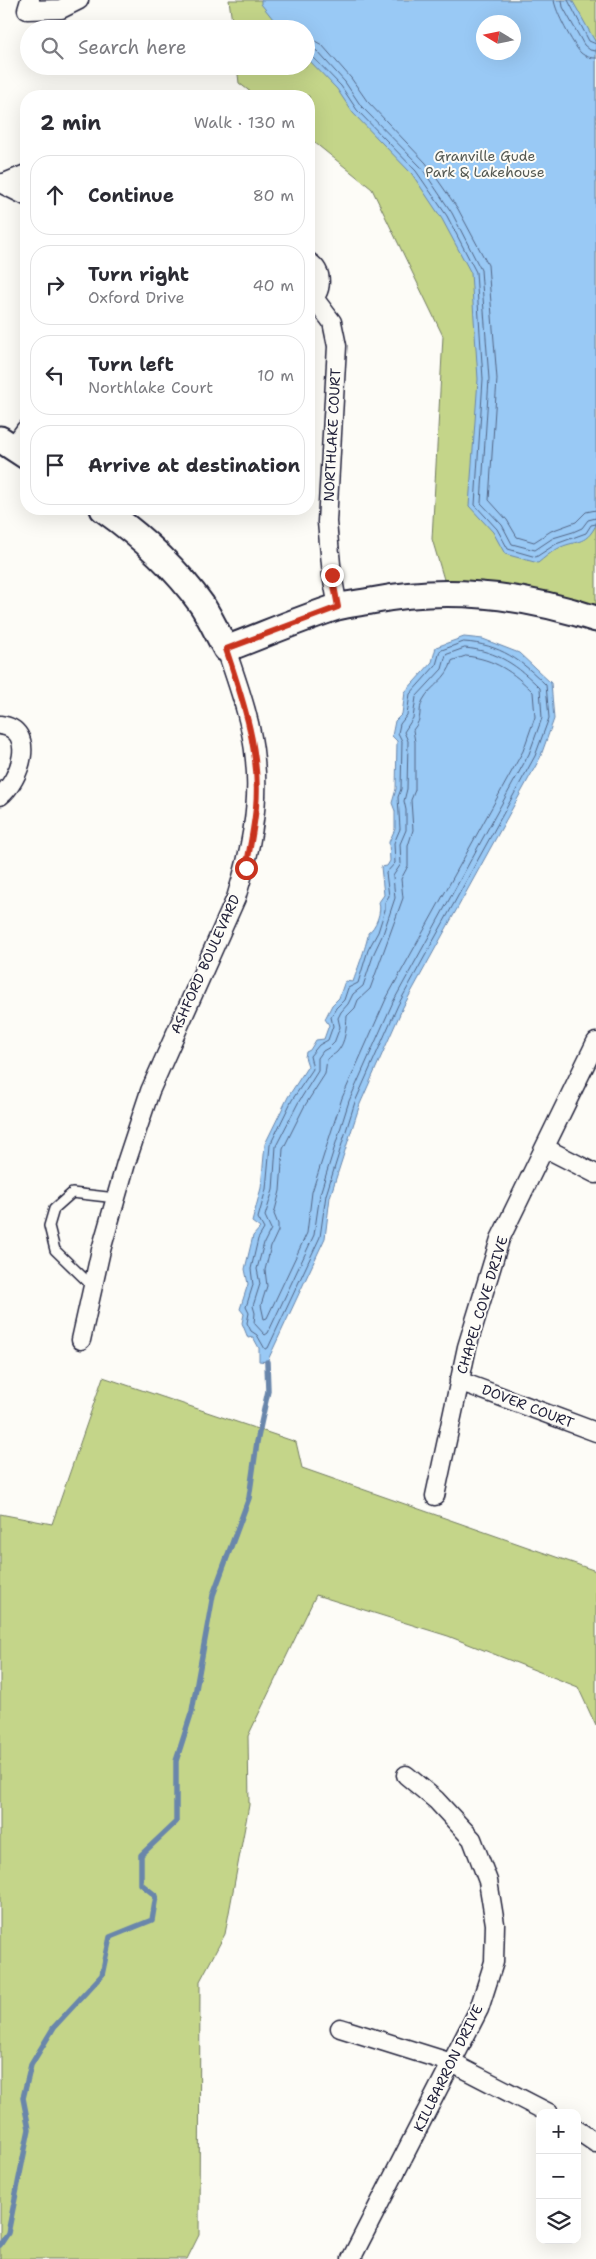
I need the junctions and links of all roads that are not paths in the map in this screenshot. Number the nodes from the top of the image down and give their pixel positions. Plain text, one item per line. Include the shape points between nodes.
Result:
1 (30, 0) edge
2 (79, 0) edge
3 (20, 176) edge
4 (1, 183) edge
5 (20, 193) edge
6 (315, 269) edge
7 (315, 295) edge
8 (315, 304) edge
9 (111, 515) edge
10 (338, 607) junction
11 (596, 619) edge
12 (226, 649) junction
13 (0, 725) edge
14 (0, 796) edge
15 (596, 1042) edge
16 (546, 1148) junction
17 (596, 1174) edge
18 (116, 1198) junction
19 (92, 1286) junction
20 (81, 1340) dead end
21 (459, 1381) junction
22 (596, 1432) edge
23 (435, 1496) dead end
24 (406, 1775) dead end
25 (340, 2028) dead end
26 (452, 2062) junction
27 (541, 2109) edge
28 (581, 2133) edge
29 (596, 2143) edge
30 (351, 2259) edge

1 - 2 street via 27,10 61,9
3 - 4 street
4 - 5 street
6 - 7 street, NORTHLAKE COURT via 320,281
8 - 10 street, NORTHLAKE COURT via 332,322 336,346 327,522
9 - 12 street, ASHFORD BOULEVARD via 164,559 203,606
10 - 11 street via 390,597 448,592 545,605
10 - 12 street
12 - 18 street, ASHFORD BOULEVARD via 244,700 255,758 256,806 248,859 236,898 150,1091
13 - 14 street via 10,726 20,735 22,744 13,783
15 - 16 street, CHAPEL COVE DRIVE
16 - 17 street
16 - 21 street, CHAPEL COVE DRIVE via 500,1239 474,1319
18 - 19 street, ASHFORD BOULEVARD
18 - 19 lane via 72,1193 54,1209 49,1226 55,1250
19 - 20 street, ASHFORD BOULEVARD
21 - 22 street, DOVER COURT
21 - 23 street, CHAPEL COVE DRIVE
24 - 26 street, KILLBARRON DRIVE via 436,1800 472,1840 488,1882 495,1924 494,1962 479,2009
25 - 26 street
26 - 27 street
26 - 30 street, KILLBARRON DRIVE
28 - 29 street

